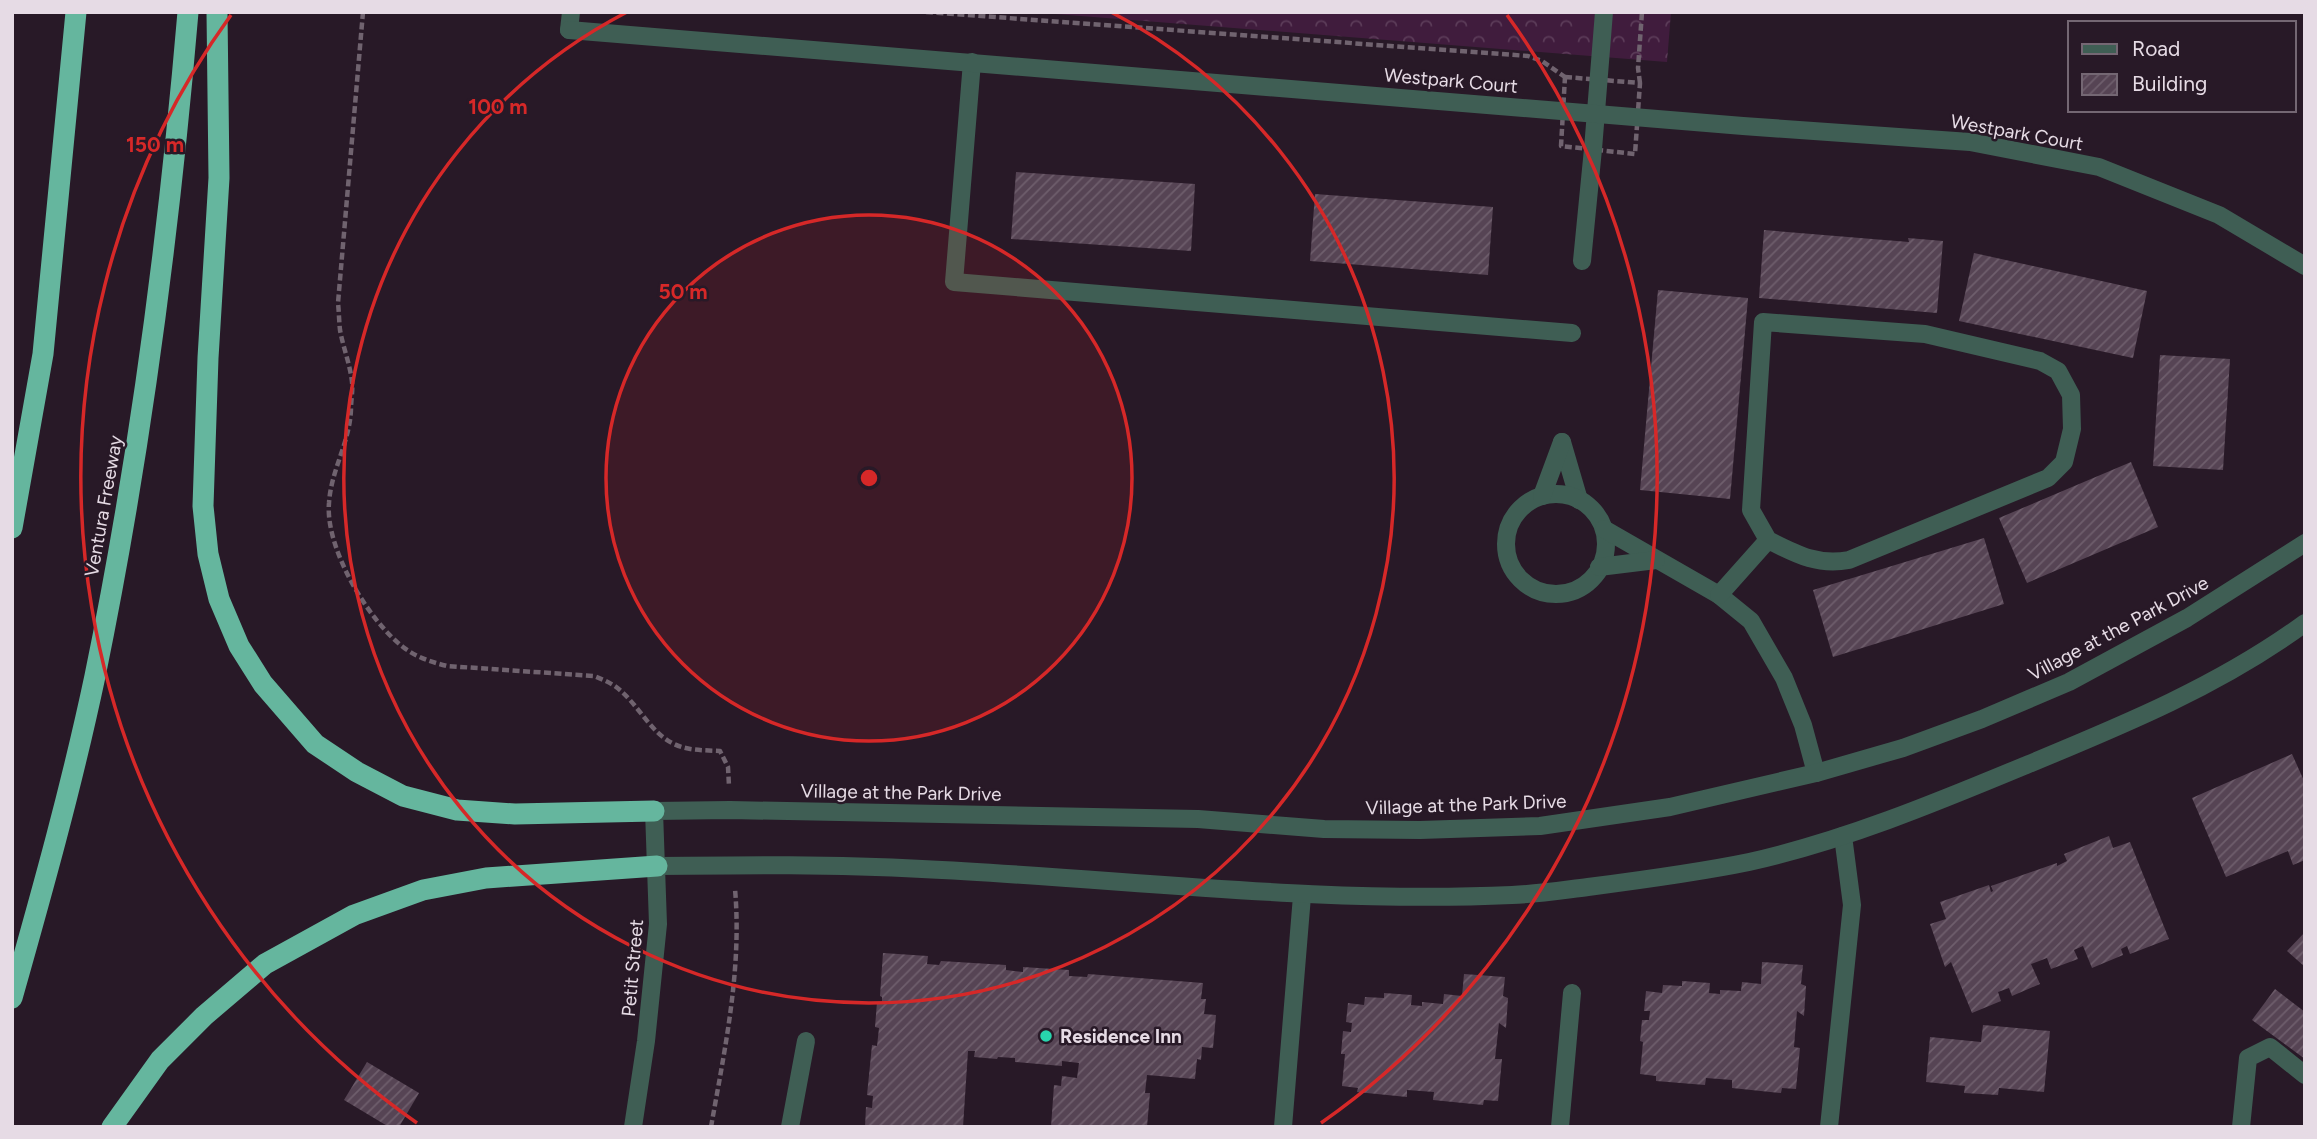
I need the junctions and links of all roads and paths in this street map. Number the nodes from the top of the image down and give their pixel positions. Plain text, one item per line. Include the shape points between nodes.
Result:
1 (76, 12) edge
2 (188, 12) edge
3 (217, 12) edge
4 (363, 12) edge
5 (926, 12) edge
6 (1604, 12) edge
7 (1642, 12) edge
8 (1033, 15) edge
9 (570, 21) edge
10 (972, 62) junction
11 (1565, 77) dead end
12 (1640, 83) dead end
13 (1596, 114) junction
14 (1582, 261) dead end
15 (2305, 266) edge
16 (1572, 333) dead end
17 (1542, 496) junction
18 (1580, 499) junction
19 (12, 528) edge
20 (1604, 529) junction
21 (1768, 540) junction
22 (2305, 543) edge
23 (1656, 560) junction
24 (1599, 567) junction
25 (1718, 595) junction
26 (2305, 623) edge
27 (728, 767) dead end
28 (1816, 774) junction
29 (654, 811) junction
30 (1843, 836) junction
31 (657, 866) junction
32 (1302, 896) junction
33 (737, 906) dead end
34 (1572, 993) dead end
35 (12, 998) edge
36 (806, 1041) dead end
37 (2305, 1075) edge
38 (112, 1127) edge
39 (633, 1127) edge
40 (711, 1127) edge
41 (790, 1127) edge
42 (1283, 1127) edge
43 (1560, 1127) edge
44 (1829, 1127) edge
45 (2241, 1127) edge

1 - 19 highway via 43,354
2 - 35 highway, Ventura Freeway via 176,150 142,417 94,677 51,862
3 - 29 highway via 219,178 203,506 219,599 239,646 263,684 315,744 403,796 457,810 515,814
4 - 27 path via 338,303 352,382 351,413 328,505 344,566 382,625 424,660 447,666 594,676 621,691 671,742 692,750 720,751
5 - 8 path
6 - 13 street
7 - 12 path
8 - 11 path via 1528,56
9 - 10 street, Westpark Court
10 - 13 street, Westpark Court
10 - 16 street via 954,282
13 - 14 street
13 - 15 street, Westpark Court via 1970,142 2099,167 2219,215
17 - 18 street
17 - 18 street via 1562,442
17 - 24 street via 1518,512 1508,529 1506,548 1517,575 1532,588 1561,594 1587,582
18 - 20 street via 1595,512
20 - 23 street
20 - 24 street via 1606,549
21 - 21 street via 1751,510 1763,322 1925,334 2040,361 2057,371 2071,395 2072,429 2064,462 2048,478 1849,559 1830,563 1800,556
21 - 25 street
22 - 28 street, Village at the Park Drive via 2187,618 2069,682 1903,748
23 - 24 street
23 - 25 street
25 - 28 street via 1751,621 1784,678
26 - 30 street via 2188,695 1959,793
28 - 29 street, Village at the Park Drive via 1670,807 1540,825 1433,829 1324,830 1198,819
29 - 31 street, Petit Street
30 - 32 street via 1751,862 1514,895
30 - 44 street via 1852,905
31 - 32 street via 921,869
31 - 38 highway via 486,878 423,890 354,915 265,964 204,1016 160,1060
31 - 39 street, Petit Street via 658,924
32 - 42 street
33 - 40 path via 730,1021
34 - 43 street
36 - 41 street
37 - 45 street via 2270,1047 2248,1058

